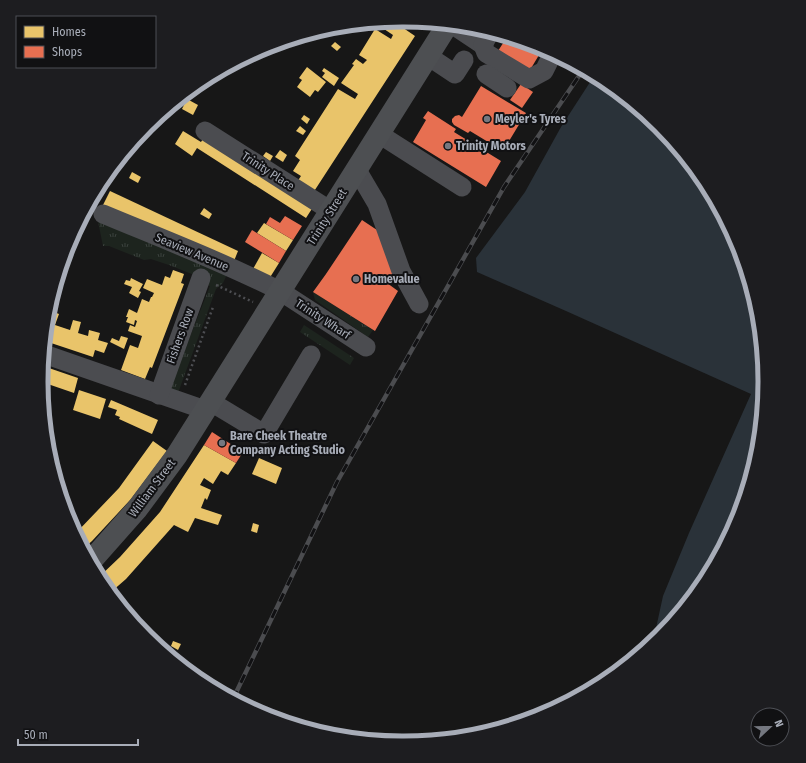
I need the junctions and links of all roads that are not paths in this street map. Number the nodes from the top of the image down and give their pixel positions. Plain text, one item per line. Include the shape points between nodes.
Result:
1 (444, 30) edge
2 (477, 35) edge
3 (486, 39) edge
4 (428, 56) junction
5 (550, 59) edge
6 (464, 60) dead end
7 (486, 74) dead end
8 (507, 88) dead end
9 (205, 131) dead end
10 (379, 134) junction
11 (357, 170) junction
12 (462, 187) dead end
13 (331, 211) junction
14 (103, 214) dead end
15 (201, 278) road end
16 (280, 291) junction
17 (419, 304) dead end
18 (366, 347) dead end
19 (310, 355) dead end
20 (49, 356) edge
21 (159, 394) junction
22 (208, 406) junction
23 (95, 557) edge

1 - 4 main road, Trinity Street
2 - 3 street
3 - 5 street via 486,53 529,78 544,71
4 - 6 street via 456,74
4 - 10 main road, Trinity Street
7 - 8 street
9 - 13 street, Trinity Place
10 - 11 main road, Trinity Street
10 - 12 street
11 - 13 main road, Trinity Street
11 - 17 street via 377,204 401,271
13 - 16 main road, Trinity Street
14 - 16 street, Seaview Avenue via 201,254
15 - 21 street, Fishers Row
16 - 18 street, Trinity Wharf
16 - 22 main road, Trinity Street
19 - 22 street via 264,434
20 - 21 street
21 - 22 street via 179,401
22 - 23 main road, William Street via 177,456 137,509

